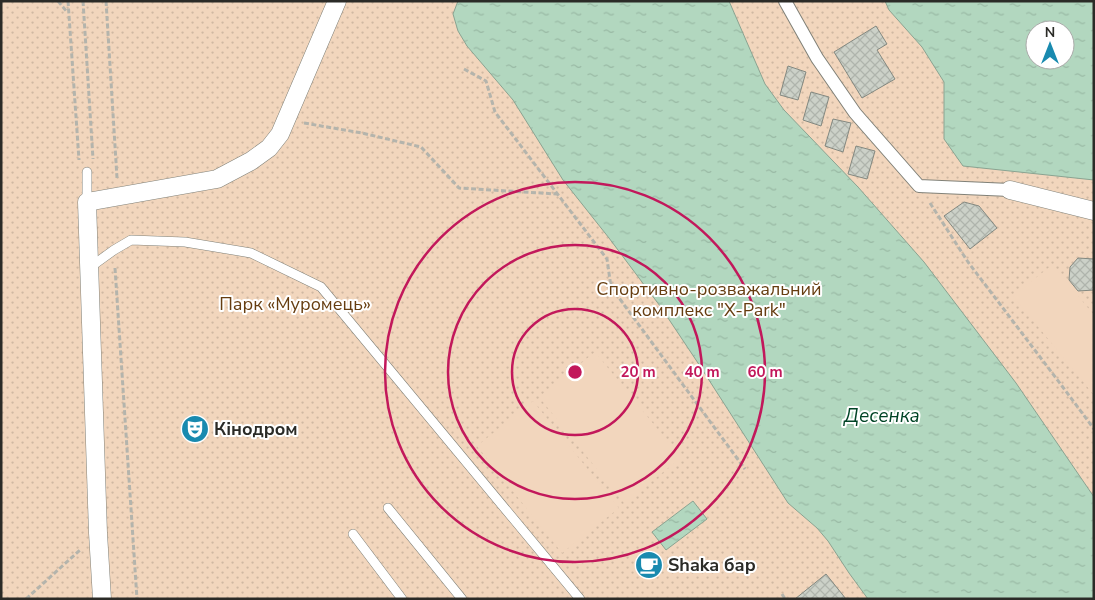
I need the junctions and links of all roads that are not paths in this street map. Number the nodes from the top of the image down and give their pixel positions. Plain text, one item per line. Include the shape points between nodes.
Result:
1 (337, 1) edge
2 (785, 1) edge
3 (87, 172) road end
4 (1010, 190) joint
5 (87, 202) junction
6 (1094, 211) edge
7 (89, 268) junction
8 (388, 508) dead end
9 (353, 534) dead end
10 (102, 599) edge
11 (402, 599) edge
12 (462, 599) edge
13 (580, 599) edge

1 - 5 street via 280,134 269,148 217,179
2 - 4 street via 816,58 855,113 919,186
3 - 5 lane
4 - 6 street
5 - 7 street
7 - 10 street
7 - 13 lane via 131,240 185,242 251,253 321,287
8 - 12 lane
9 - 11 lane

